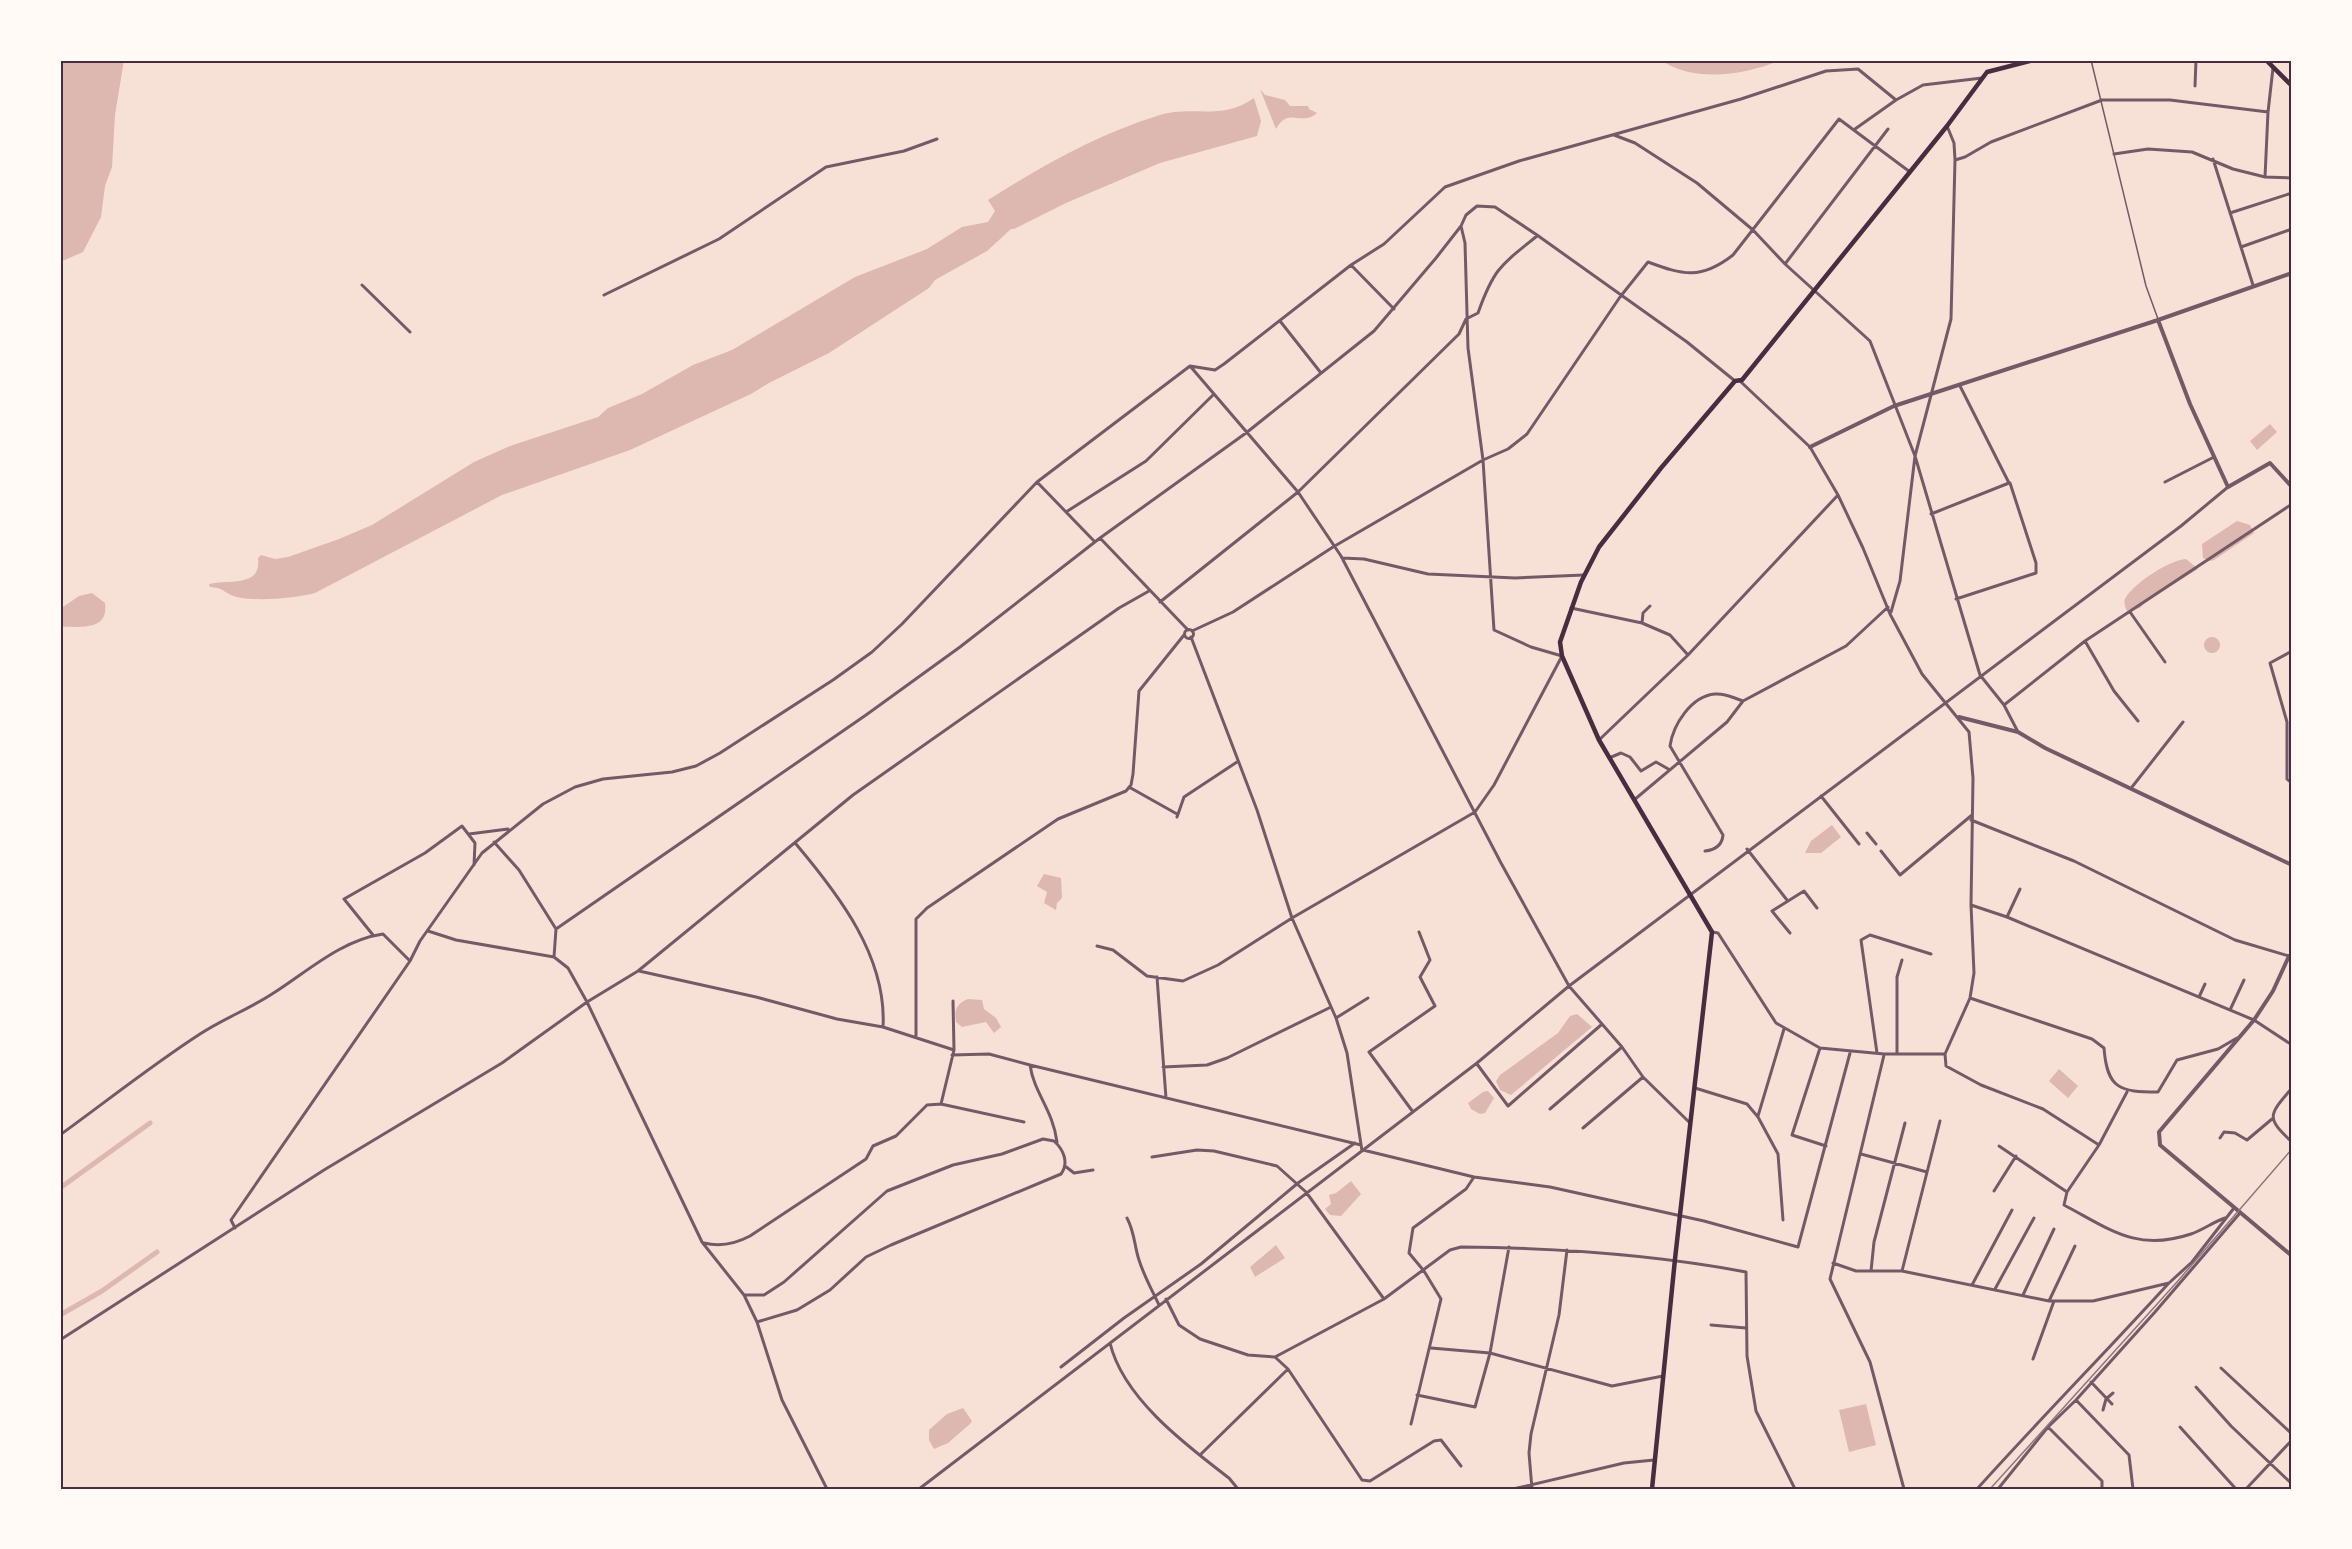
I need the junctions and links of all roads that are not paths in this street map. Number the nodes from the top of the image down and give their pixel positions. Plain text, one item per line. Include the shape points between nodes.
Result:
1 (2034, 60) edge
2 (2091, 60) edge
3 (2196, 60) edge
4 (2266, 60) edge
5 (2273, 68) junction
6 (1983, 78) junction
7 (2195, 86) dead end
8 (2292, 86) edge
9 (1896, 100) junction
10 (2102, 100) junction
11 (2268, 112) junction
12 (1947, 126) junction
13 (1855, 129) junction
14 (1888, 129) dead end
15 (1612, 134) junction
16 (936, 139) dead end
17 (1876, 145) junction
18 (2114, 154) junction
19 (2212, 159) junction
20 (1955, 160) junction
21 (1910, 172) junction
22 (2265, 177) junction
23 (2292, 178) edge
24 (2292, 193) edge
25 (2230, 213) junction
26 (1461, 226) junction
27 (2292, 229) edge
28 (1752, 230) junction
29 (1537, 235) junction
30 (2241, 247) junction
31 (1785, 264) junction
32 (1351, 265) junction
33 (2292, 273) edge
34 (362, 285) dead end
35 (2253, 285) junction
36 (1815, 290) junction
37 (604, 296) dead end
38 (1620, 297) junction
39 (1394, 309) junction
40 (1466, 319) junction
41 (2158, 320) junction
42 (1280, 321) junction
43 (410, 332) dead end
44 (1190, 366) junction
45 (1321, 373) junction
46 (1738, 381) junction
47 (1960, 386) junction
48 (1933, 394) junction
49 (1213, 395) junction
50 (1894, 406) junction
51 (1246, 433) junction
52 (1810, 447) junction
53 (1915, 456) junction
54 (2215, 457) junction
55 (1483, 460) junction
56 (1037, 482) junction
57 (2165, 482) dead end
58 (2009, 483) junction
59 (2292, 486) edge
60 (2228, 487) junction
61 (1298, 492) junction
62 (1838, 495) junction
63 (2292, 504) edge
64 (1066, 512) junction
65 (1931, 514) junction
66 (1100, 538) junction
67 (1095, 542) junction
68 (1333, 547) junction
69 (1341, 556) junction
70 (1584, 575) junction
71 (1489, 576) junction
72 (1149, 591) junction
73 (1956, 599) junction
74 (1895, 600) junction
75 (1160, 602) junction
76 (1650, 606) dead end
77 (1889, 606) junction
78 (1572, 608) junction
79 (2130, 612) junction
80 (1890, 614) junction
81 (1642, 623) junction
82 (1190, 631) junction
83 (1184, 635) junction
84 (1191, 637) junction
85 (2085, 641) junction
86 (2292, 651) edge
87 (1688, 655) junction
88 (1562, 656) junction
89 (2165, 662) dead end
90 (1980, 675) junction
91 (1743, 700) junction
92 (1943, 703) junction
93 (2004, 705) junction
94 (1959, 717) junction
95 (2292, 720) edge
96 (2138, 721) dead end
97 (2183, 722) dead end
98 (2287, 722) junction
99 (2018, 732) junction
100 (1599, 740) junction
101 (2290, 745) edge
102 (1609, 758) junction
103 (1237, 762) junction
104 (1679, 762) junction
105 (1670, 770) junction
106 (2292, 783) edge
107 (1129, 787) junction
108 (2132, 787) junction
109 (1820, 796) junction
110 (1634, 800) junction
111 (1475, 812) junction
112 (1972, 815) junction
113 (1971, 820) junction
114 (511, 828) junction
115 (1868, 833) dead end
116 (469, 834) junction
117 (494, 842) junction
118 (795, 844) junction
119 (1859, 844) dead end
120 (1876, 844) dead end
121 (1747, 849) junction
122 (1705, 851) dead end
123 (1881, 851) dead end
124 (2292, 865) edge
125 (474, 866) junction
126 (2020, 889) dead end
127 (1690, 896) junction
128 (1787, 900) junction
129 (1971, 905) junction
130 (1817, 908) dead end
131 (2007, 917) junction
132 (1292, 918) junction
133 (556, 929) junction
134 (428, 930) junction
135 (1419, 932) dead end
136 (1712, 932) junction
137 (1790, 933) dead end
138 (373, 935) junction
139 (1096, 946) dead end
140 (1931, 954) dead end
141 (554, 957) junction
142 (2290, 957) edge
143 (1902, 960) dead end
144 (410, 961) junction
145 (638, 971) junction
146 (1157, 977) junction
147 (2244, 980) dead end
148 (2205, 984) dead end
149 (1569, 986) junction
150 (2199, 997) junction
151 (1368, 998) dead end
152 (1970, 998) junction
153 (953, 1001) dead end
154 (587, 1002) junction
155 (1331, 1007) junction
156 (2230, 1010) junction
157 (1336, 1018) junction
158 (2254, 1020) junction
159 (1601, 1024) junction
160 (883, 1027) junction
161 (1784, 1029) junction
162 (2241, 1036) junction
163 (916, 1037) junction
164 (2292, 1045) edge
165 (1622, 1047) junction
166 (1820, 1048) junction
167 (953, 1052) junction
168 (1850, 1053) junction
169 (1877, 1053) junction
170 (1884, 1054) junction
171 (1897, 1054) junction
172 (1945, 1054) junction
173 (1477, 1064) junction
174 (1030, 1065) junction
175 (1164, 1067) junction
176 (1643, 1077) junction
177 (1695, 1088) junction
178 (2292, 1088) edge
179 (2127, 1092) junction
180 (1167, 1098) junction
181 (941, 1104) junction
182 (1550, 1109) dead end
183 (1413, 1112) junction
184 (1758, 1117) junction
185 (2272, 1119) junction
186 (1940, 1121) dead end
187 (1024, 1122) dead end
188 (1690, 1123) junction
189 (1905, 1123) dead end
190 (1583, 1128) dead end
191 (60, 1135) edge
192 (2220, 1138) dead end
193 (2292, 1142) edge
194 (1355, 1143) junction
195 (1057, 1144) junction
196 (1361, 1145) junction
197 (2099, 1145) junction
198 (1826, 1146) junction
199 (1999, 1146) dead end
200 (1362, 1150) junction
201 (1860, 1154) junction
202 (2016, 1156) junction
203 (1152, 1157) dead end
204 (1894, 1163) junction
205 (1065, 1166) junction
206 (1093, 1170) dead end
207 (1926, 1172) junction
208 (1474, 1177) junction
209 (1298, 1183) junction
210 (1994, 1191) dead end
211 (1306, 1192) junction
212 (2067, 1192) junction
213 (2012, 1210) dead end
214 (2237, 1211) junction
215 (1681, 1217) junction
216 (1127, 1218) dead end
217 (2034, 1218) dead end
218 (2224, 1218) junction
219 (1783, 1220) dead end
220 (236, 1228) junction
221 (2054, 1229) dead end
222 (702, 1242) junction
223 (2075, 1246) dead end
224 (1509, 1247) junction
225 (1567, 1250) junction
226 (2292, 1256) edge
227 (1675, 1258) junction
228 (1833, 1263) junction
229 (1424, 1271) junction
230 (1870, 1271) junction
231 (1902, 1271) junction
232 (2169, 1283) junction
233 (1972, 1285) junction
234 (1995, 1289) junction
235 (744, 1295) junction
236 (1155, 1295) junction
237 (2023, 1295) junction
238 (1166, 1299) junction
239 (1384, 1299) junction
240 (2049, 1301) junction
241 (2054, 1301) junction
242 (1160, 1305) junction
243 (757, 1322) junction
244 (1711, 1325) dead end
245 (1746, 1328) junction
246 (60, 1340) edge
247 (1110, 1343) junction
248 (1431, 1348) junction
249 (1490, 1353) junction
250 (1275, 1357) junction
251 (2033, 1359) dead end
252 (1061, 1367) dead end
253 (2221, 1368) dead end
254 (1288, 1369) junction
255 (1544, 1369) junction
256 (1664, 1376) junction
257 (2091, 1382) junction
258 (2196, 1388) dead end
259 (2113, 1393) dead end
260 (1417, 1395) junction
261 (2106, 1399) junction
262 (2076, 1400) junction
263 (2112, 1404) dead end
264 (2103, 1410) dead end
265 (1411, 1424) dead end
266 (2048, 1427) junction
267 (2180, 1427) dead end
268 (2292, 1434) edge
269 (2292, 1440) edge
270 (1200, 1455) junction
271 (1654, 1460) junction
272 (2270, 1463) junction
273 (1461, 1466) dead end
274 (2292, 1484) edge
275 (1532, 1487) edge
276 (826, 1489) edge
277 (919, 1489) edge
278 (1238, 1489) edge
279 (1513, 1489) edge
280 (1652, 1489) edge
281 (1795, 1489) edge
282 (1904, 1489) edge
283 (1977, 1489) edge
284 (1998, 1489) edge
285 (2103, 1489) edge
286 (2133, 1489) edge
287 (2236, 1489) edge
288 (2246, 1489) edge

1 - 6 main road via 1987,72
2 - 10 lane
3 - 7 street
4 - 5 main road
5 - 8 main road
5 - 11 street
6 - 9 street via 1923,85
6 - 12 main road
9 - 13 street
9 - 15 street via 1858,69 1826,71
10 - 11 street via 2170,100
10 - 18 lane
10 - 20 street via 1991,142
11 - 22 street
12 - 20 street
12 - 21 main road
13 - 17 street
13 - 28 street via 1839,119
14 - 17 street
15 - 28 street via 1667,162
15 - 32 street via 1445,187 1384,244
16 - 37 street via 904,151 826,167 719,239
17 - 21 street
17 - 31 street
18 - 19 street via 2170,149
18 - 41 lane
19 - 22 street
19 - 25 street
20 - 48 street via 1951,319
21 - 36 main road
22 - 23 street
24 - 25 street
25 - 30 street
26 - 29 street via 1477,206 1495,207
26 - 39 street
26 - 40 street via 1465,243
27 - 30 street
28 - 31 street
28 - 38 street via 1733,255 1706,271 1678,273 1648,261
29 - 38 street
29 - 40 street via 1497,269 1478,313
30 - 35 street
31 - 36 street
32 - 39 street
32 - 42 street
33 - 35 street
34 - 43 street
35 - 41 street
36 - 46 main road
36 - 50 street via 1870,340
38 - 46 street
38 - 55 street via 1527,434 1508,449
39 - 45 street via 1374,331
40 - 55 street
40 - 61 street via 1459,334
41 - 47 street
41 - 54 street
42 - 44 street via 1215,370
42 - 45 street
44 - 49 street
44 - 56 street
45 - 51 street
46 - 52 street
46 - 70 main road via 1661,468 1599,547
47 - 48 street
47 - 58 street
48 - 50 street
48 - 53 street
49 - 51 street
49 - 64 street via 1146,461
50 - 52 street
50 - 53 street
51 - 61 street
51 - 66 street
52 - 62 street
53 - 65 street
53 - 74 street
54 - 57 street
54 - 60 street
55 - 68 street
55 - 71 street
56 - 64 street
56 - 114 street via 872,652 795,705 696,766 603,779 575,787
58 - 65 street
58 - 73 street via 2036,573
59 - 60 street via 2274,466 2266,464
60 - 90 street
61 - 68 street
61 - 75 street
62 - 77 street
62 - 87 street
63 - 79 street
64 - 67 street
65 - 73 street
66 - 67 street
66 - 72 street
67 - 133 street via 866,715
68 - 69 street
68 - 82 street via 1233,612
69 - 71 street via 1428,574
69 - 111 street
70 - 71 street
70 - 78 main road
71 - 88 street via 1494,630
72 - 75 street
72 - 118 street via 874,780
73 - 90 street
74 - 77 street
74 - 80 street
75 - 82 street
76 - 81 street via 1642,613
77 - 80 street
77 - 91 street via 1846,646
78 - 81 street
78 - 88 main road via 1560,642
79 - 85 street
79 - 89 street
80 - 92 street via 1922,674
81 - 87 street via 1670,635
82 - 83 street
82 - 84 street via 1195,634
83 - 84 street
83 - 107 street via 1139,691
84 - 103 street
85 - 93 street
85 - 96 street via 2114,691
86 - 98 street via 2270,663
87 - 100 street
88 - 100 main road
88 - 111 street via 1494,785
90 - 92 street
90 - 93 street
91 - 104 street via 1726,722
91 - 104 street via 1717,694 1699,700 1682,716 1670,746
92 - 94 street
92 - 109 street
93 - 99 street
94 - 99 street
94 - 112 street via 1969,732 1972,754
95 - 98 street
97 - 108 street
98 - 101 street
99 - 108 street via 2044,748
100 - 102 main road
101 - 106 street via 2287,779
102 - 105 street via 1621,753 1630,757 1641,771 1656,762
102 - 110 main road
103 - 107 street via 1184,797 1178,816
103 - 132 street
104 - 105 street
104 - 122 street via 1723,835 1718,847
105 - 110 street
107 - 163 street via 1058,819 920,913 916,919
108 - 124 street
109 - 119 street
109 - 121 street
110 - 127 main road
111 - 132 street
111 - 149 street
112 - 113 street
112 - 123 street via 1900,875
113 - 129 street
113 - 142 street via 2074,861 2235,940
114 - 116 street
114 - 117 street
115 - 120 street
116 - 125 street via 475,843
116 - 138 street via 462,826 425,853 344,899
117 - 125 street
117 - 133 street via 519,870
118 - 145 street
118 - 160 street via 854,924 875,967 883,1000
121 - 127 street
121 - 128 street
125 - 134 street
126 - 131 street
127 - 136 main road
127 - 149 street
128 - 130 street via 1804,891
128 - 137 street via 1772,911
129 - 131 street
129 - 152 street via 1974,973
131 - 150 street
132 - 146 street via 1218,965 1183,981
132 - 155 street
133 - 141 street
134 - 141 street via 456,940
134 - 144 street
135 - 183 street via 1430,960 1420,977 1436,1006 1369,1052
136 - 161 street via 1718,933 1776,1023
136 - 177 main road
138 - 144 street via 383,934
138 - 191 street via 326,957 245,1012 204,1032 145,1070
139 - 146 street via 1113,950 1146,976
140 - 169 street via 1870,935 1861,940
141 - 154 street via 568,968
142 - 158 street
143 - 171 street via 1897,977
144 - 220 street via 231,1220
145 - 154 street
145 - 160 street
146 - 175 street
147 - 156 street
148 - 150 street
149 - 159 street
149 - 173 street
150 - 156 street
151 - 157 street
152 - 172 street
152 - 179 street via 2092,1039 2104,1048 2111,1077
153 - 167 street
154 - 220 street via 502,1064 412,1115
154 - 222 street
155 - 157 street
155 - 175 street via 1227,1058 1207,1065
156 - 158 street
157 - 196 street via 1347,1053
158 - 162 street
158 - 164 street
159 - 165 street
159 - 173 street via 1508,1106
160 - 163 street
161 - 166 street
161 - 184 street
162 - 179 street via 2218,1049 2177,1060 2158,1092
162 - 214 street via 2158,1138 2160,1145
163 - 167 street
165 - 176 street
165 - 182 street
166 - 168 street
166 - 198 street via 1792,1135
167 - 174 street via 989,1054
167 - 181 street
168 - 169 street
168 - 198 street
169 - 170 street
170 - 171 street
170 - 201 street
171 - 172 street
172 - 197 street via 1946,1065 1982,1085 2043,1109
173 - 183 street
174 - 180 street
174 - 195 street via 1054,1121
175 - 180 street
176 - 188 street
176 - 190 street
177 - 184 street via 1747,1104
177 - 188 main road
178 - 185 street via 2274,1109
179 - 197 street
180 - 194 street
181 - 187 street
181 - 222 street via 922,1107 896,1136 873,1146 866,1159 750,1236 716,1246
183 - 200 street
184 - 219 street via 1778,1154
185 - 192 street via 2247,1140 2235,1132 2224,1132
185 - 193 street
186 - 207 street
188 - 215 main road
189 - 204 street
194 - 196 street
194 - 209 street
195 - 205 street
195 - 235 street via 1043,1139 1002,1154 953,1165 887,1191 784,1281 764,1295
196 - 200 street
197 - 212 street
198 - 215 street via 1798,1247
199 - 202 street
200 - 208 street
200 - 211 street
201 - 204 street
201 - 228 street
202 - 210 street
202 - 212 street
203 - 209 street via 1197,1150 1234,1154 1277,1166
204 - 207 street
204 - 230 street
205 - 206 street via 1074,1173
205 - 243 street via 1061,1174 866,1257 830,1290 797,1310
207 - 231 street
208 - 215 street via 1550,1187
208 - 229 street via 1466,1189 1413,1228 1409,1254
209 - 211 street
209 - 236 street via 1201,1264
211 - 238 street
211 - 239 street
212 - 218 street via 2064,1205 2103,1227 2142,1241 2176,1239
213 - 233 street
214 - 218 street
214 - 226 street
214 - 257 street via 2182,1281
215 - 227 main road
216 - 236 street via 1135,1232 1146,1281
217 - 234 street
218 - 232 street via 2218,1232
220 - 246 street
221 - 237 street
222 - 235 street
223 - 240 street
224 - 225 street
224 - 229 street via 1450,1250
224 - 249 street
225 - 227 street
225 - 255 street via 1559,1315
227 - 245 street via 1746,1272
227 - 256 main road
228 - 230 street
228 - 282 street via 1830,1279 1870,1362
229 - 239 street
229 - 248 street via 1441,1299
230 - 231 street
231 - 233 street
232 - 241 street via 2093,1301
232 - 283 street
233 - 234 street
234 - 237 street
235 - 243 street
236 - 242 street
236 - 252 street
237 - 240 street
238 - 242 street
238 - 250 street via 1179,1325 1200,1339 1248,1355
239 - 250 street
240 - 241 street
241 - 251 street
242 - 247 street
243 - 276 street via 782,1400
244 - 245 street
245 - 281 street via 1756,1412
247 - 270 street via 1113,1358 1158,1419
247 - 277 street
248 - 249 street
248 - 260 street
249 - 255 street
249 - 260 street via 1475,1407
250 - 254 street
253 - 268 street
254 - 270 street
254 - 273 street via 1362,1480 1370,1481 1441,1440
255 - 256 street via 1612,1386
255 - 275 street via 1531,1434
256 - 271 main road
257 - 261 street
257 - 262 street
258 - 272 street
259 - 261 street
260 - 265 street
261 - 263 street
261 - 264 street
262 - 266 street
262 - 286 street via 2129,1455
266 - 284 street
266 - 285 street via 2102,1481
267 - 287 street
269 - 272 street
270 - 278 street
271 - 275 street via 1624,1462
271 - 280 main road
272 - 274 street
272 - 288 street
275 - 279 street

